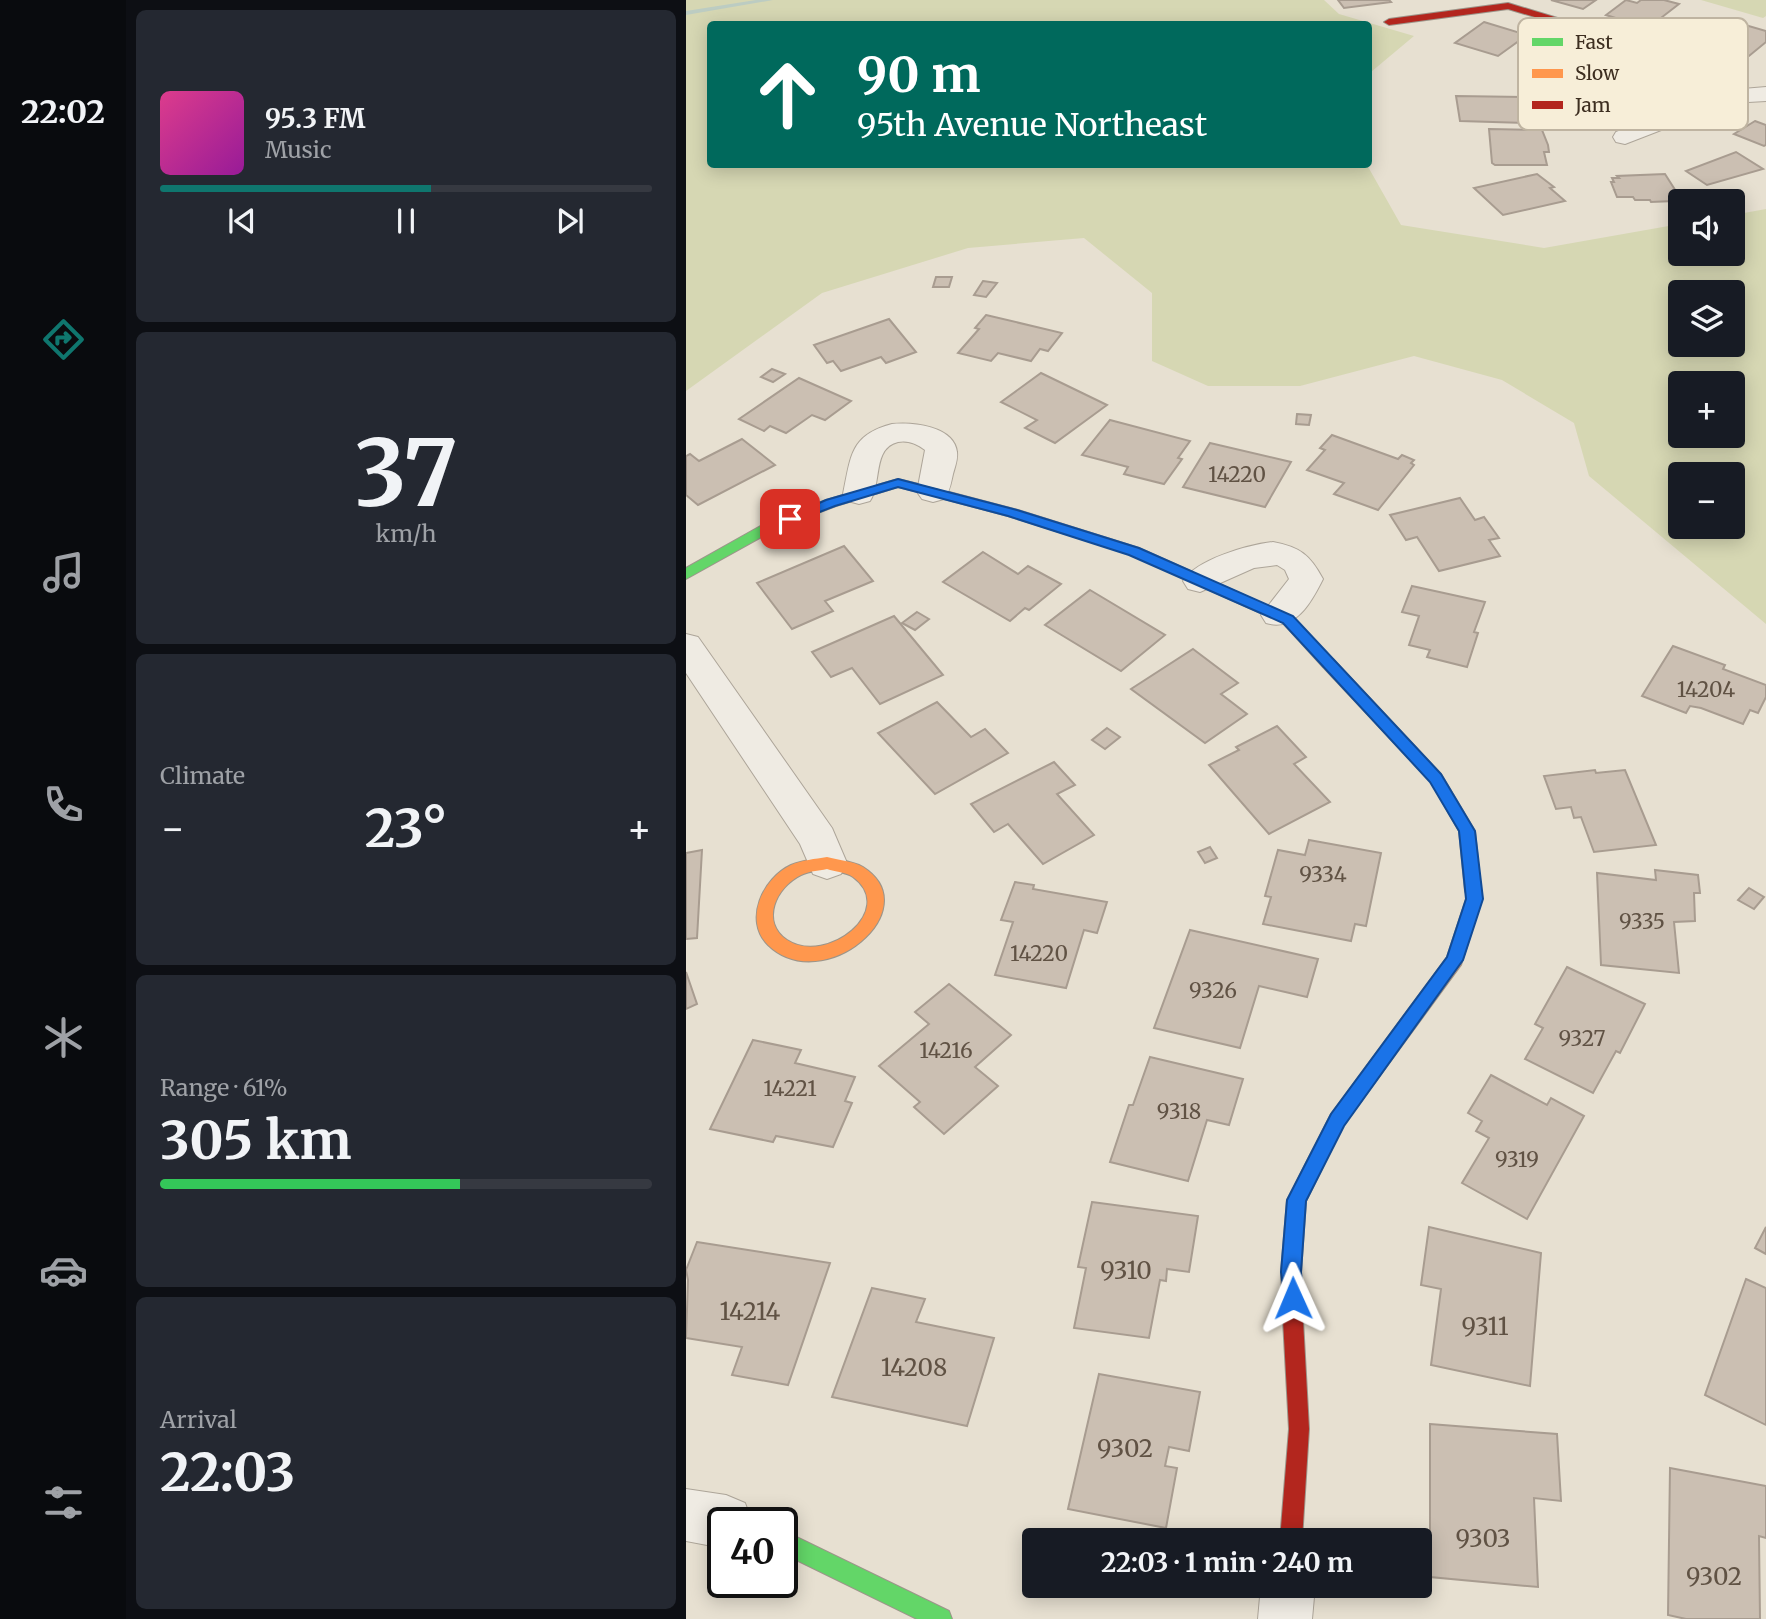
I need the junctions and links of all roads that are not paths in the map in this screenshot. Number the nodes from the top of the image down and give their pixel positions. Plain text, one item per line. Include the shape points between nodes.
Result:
1 (1548, 18) edge
2 (1390, 22) dead end
3 (1766, 94) edge
4 (1748, 95) edge
5 (1642, 130) edge
6 (1625, 137) dead end
7 (933, 492) junction
8 (859, 494) junction
9 (686, 574) edge
10 (1200, 581) junction
11 (1278, 615) junction
12 (686, 646) edge
13 (827, 863) junction
14 (686, 1515) edge
15 (707, 1519) edge
16 (1292, 1528) edge
17 (798, 1549) edge
18 (1287, 1598) edge
19 (941, 1619) edge
20 (1285, 1619) edge

1 - 2 street via 1508,6
3 - 4 street
5 - 6 street
7 - 8 street via 898,483
7 - 8 street via 940,446 925,435 902,433 890,435 867,453
7 - 10 street via 1134,551
8 - 9 street via 769,527
10 - 11 street
10 - 11 street via 1248,556 1276,553 1289,557 1306,579 1298,595
11 - 16 street via 1288,620 1436,778 1467,831 1475,899 1455,960 1338,1120 1297,1200 1291,1272 1299,1429
12 - 13 street via 818,839
13 - 13 street via 789,874 764,902 765,933 776,945 793,953 833,952 867,930 876,914 878,898 873,883 846,865
14 - 15 street
17 - 19 street
18 - 20 street

